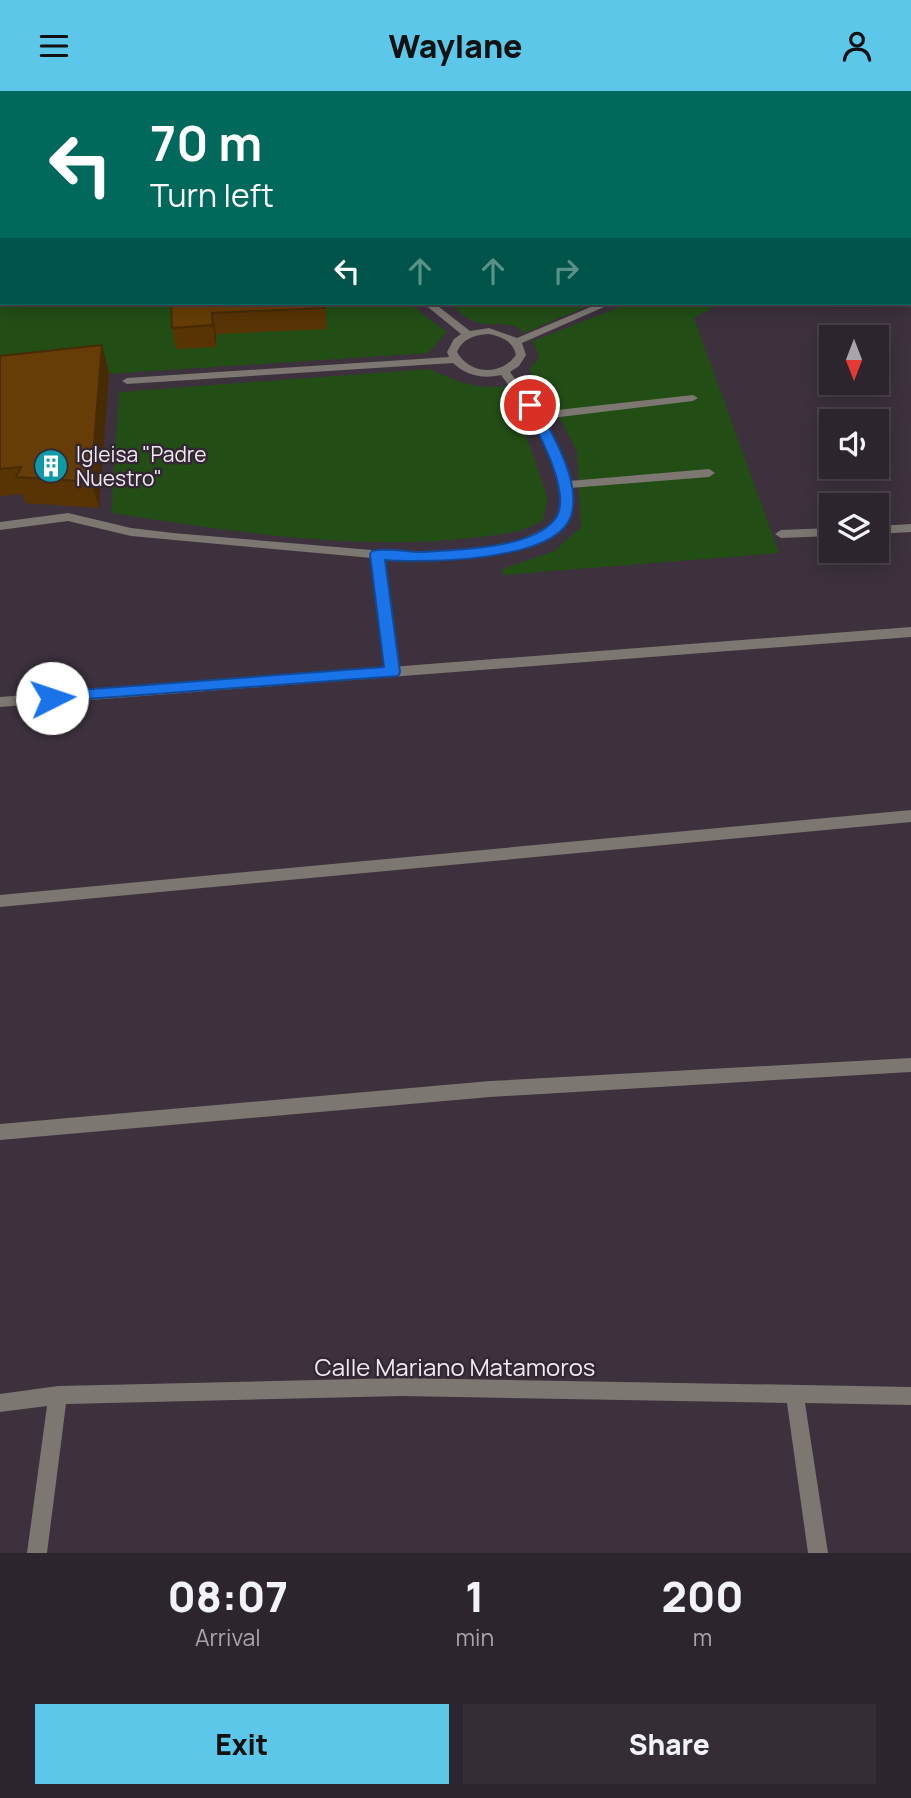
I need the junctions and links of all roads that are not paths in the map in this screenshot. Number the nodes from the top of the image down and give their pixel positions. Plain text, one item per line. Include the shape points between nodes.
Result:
1 (431, 305) edge
2 (603, 305) edge
3 (467, 334) junction
4 (516, 342) junction
5 (454, 360) junction
6 (503, 371) junction
7 (127, 381) dead end
8 (693, 398) dead end
9 (536, 416) junction
10 (709, 473) dead end
11 (564, 485) junction
12 (0, 526) edge
13 (911, 528) edge
14 (889, 529) edge
15 (819, 532) edge
16 (781, 534) dead end
17 (377, 554) junction
18 (911, 632) edge
19 (392, 672) junction
20 (0, 702) edge
21 (911, 815) edge
22 (0, 901) edge
23 (911, 1065) edge
24 (0, 1132) edge
25 (58, 1395) junction
26 (795, 1395) junction
27 (911, 1396) edge
28 (0, 1403) edge
29 (37, 1553) edge
30 (818, 1553) edge

1 - 3 street
2 - 4 street
3 - 4 street via 489,331
3 - 5 street via 454,345
4 - 6 street via 521,355
5 - 6 street via 480,373
5 - 7 street
6 - 9 street
8 - 9 street
9 - 11 street via 553,447
10 - 11 street
11 - 17 street via 564,517 551,530 514,548 407,557
12 - 17 street via 68,517 173,537
13 - 14 street
15 - 16 street
17 - 19 street
18 - 19 street
19 - 20 street
21 - 22 street
23 - 24 street via 489,1089
25 - 26 street, Calle Mariano Matamoros via 401,1387
25 - 28 street, Calle Mariano Matamoros
25 - 29 street
26 - 27 street, Calle Mariano Matamoros
26 - 30 street

